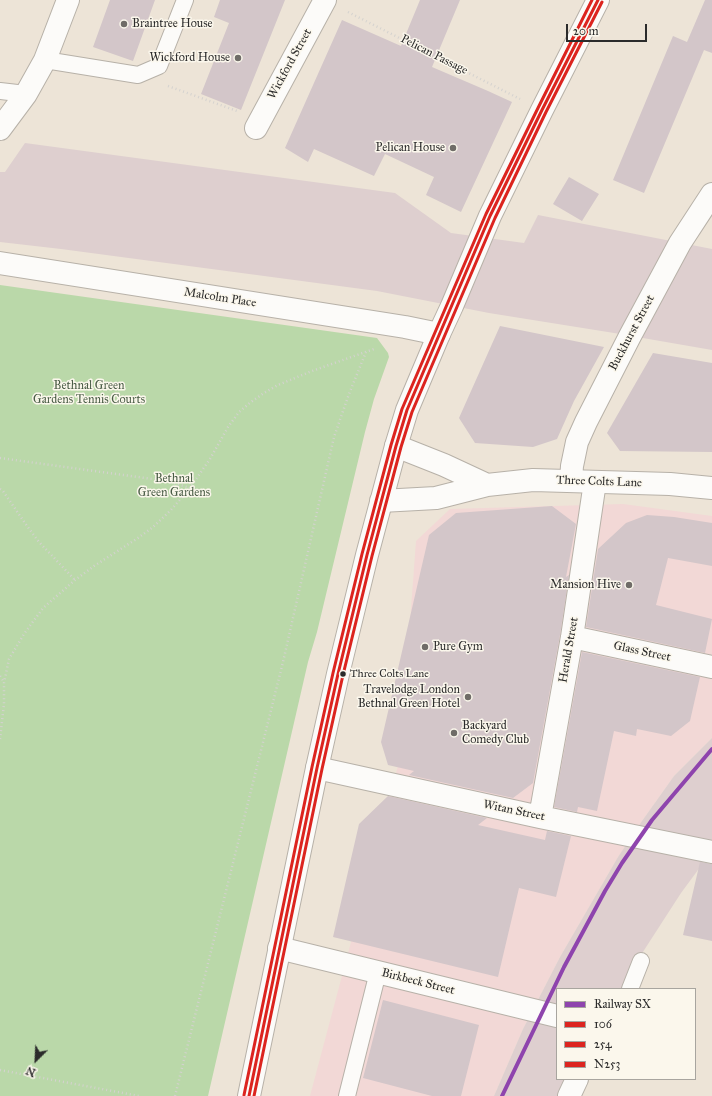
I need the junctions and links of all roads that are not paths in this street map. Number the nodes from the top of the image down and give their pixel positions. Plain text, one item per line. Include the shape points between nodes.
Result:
1 (68, 0) edge
2 (185, 0) edge
3 (325, 0) edge
4 (598, 0) edge
5 (45, 60) junction
6 (0, 91) edge
7 (26, 94) junction
8 (258, 124) road end
9 (0, 129) edge
10 (712, 194) edge
11 (0, 263) edge
12 (439, 334) junction
13 (396, 446) junction
14 (571, 480) junction
15 (596, 482) junction
16 (487, 485) junction
17 (712, 488) edge
18 (380, 501) junction
19 (572, 637) junction
20 (712, 667) edge
21 (317, 768) junction
22 (540, 817) junction
23 (712, 852) edge
24 (279, 948) junction
25 (641, 961) dead end
26 (378, 972) junction
27 (630, 988) edge
28 (556, 1016) edge
29 (577, 1080) edge
30 (249, 1096) edge
31 (347, 1096) edge
32 (569, 1096) edge

1 - 5 street
2 - 5 lane via 159,66 138,75
3 - 8 street, Wickford Street
4 - 12 street via 490,216
5 - 7 street
6 - 7 lane
7 - 9 street
10 - 14 street, Buckhurst Street via 680,243 586,422 577,442
11 - 12 street, Malcolm Place
12 - 13 street via 407,410
13 - 16 street
13 - 18 street
14 - 15 street, Three Colts Lane
14 - 16 street, Three Colts Lane via 533,480
15 - 17 street, Three Colts Lane
15 - 19 street, Herald Street
16 - 18 street, Three Colts Lane via 436,498
18 - 21 street
19 - 20 street, Glass Street
19 - 22 street, Herald Street
21 - 22 street, Witan Street
21 - 24 street
22 - 23 street, Witan Street
24 - 26 street, Birkbeck Street
24 - 30 street
25 - 27 lane
26 - 28 street, Birkbeck Street
26 - 31 lane
29 - 32 street

